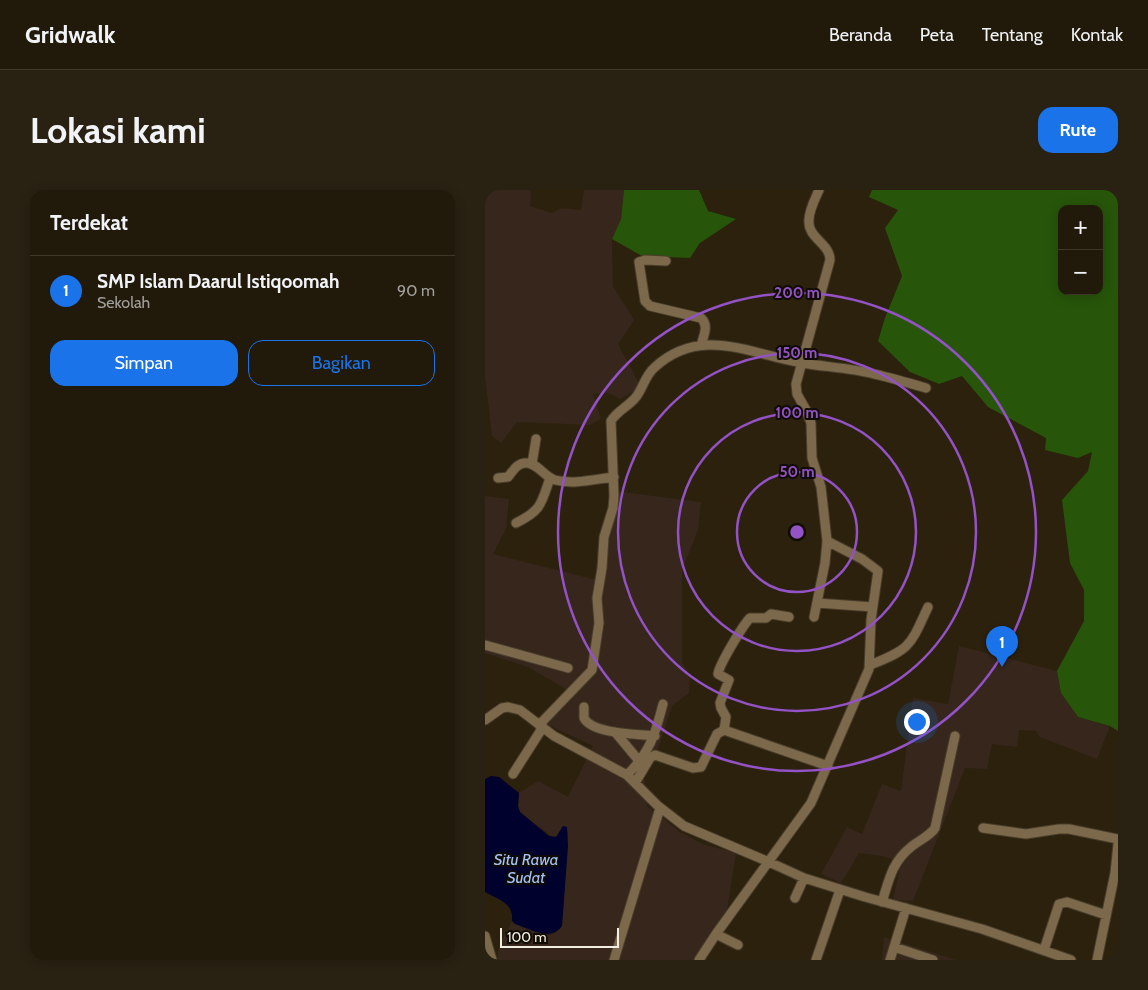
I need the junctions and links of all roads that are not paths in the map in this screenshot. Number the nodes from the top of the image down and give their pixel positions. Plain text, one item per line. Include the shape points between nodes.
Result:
1 (819, 190) edge
2 (666, 260) dead end
3 (701, 345) junction
4 (801, 363) junction
5 (926, 388) dead end
6 (536, 439) dead end
7 (532, 464) junction
8 (613, 477) junction
9 (497, 478) dead end
10 (550, 478) junction
11 (516, 523) dead end
12 (827, 541) junction
13 (817, 603) junction
14 (873, 607) junction
15 (928, 607) dead end
16 (789, 617) dead end
17 (814, 617) dead end
18 (485, 645) edge
19 (870, 665) junction
20 (568, 668) dead end
21 (663, 704) dead end
22 (584, 707) dead end
23 (485, 720) edge
24 (541, 726) junction
25 (724, 730) junction
26 (615, 732) junction
27 (655, 736) junction
28 (955, 736) dead end
29 (640, 762) junction
30 (828, 766) junction
31 (513, 774) dead end
32 (627, 775) junction
33 (635, 782) junction
34 (660, 808) junction
35 (983, 828) dead end
36 (1118, 839) edge
37 (1118, 844) edge
38 (769, 862) junction
39 (804, 878) junction
40 (840, 890) junction
41 (795, 898) dead end
42 (882, 902) junction
43 (906, 908) junction
44 (1106, 915) junction
45 (716, 934) junction
46 (485, 936) edge
47 (738, 945) dead end
48 (893, 947) junction
49 (1044, 950) junction
50 (492, 960) edge
51 (615, 960) edge
52 (699, 960) edge
53 (816, 960) edge
54 (890, 960) edge
55 (933, 960) edge
56 (1071, 960) edge
57 (1097, 960) edge

1 - 4 street via 809,215 809,226 827,250 830,260
2 - 3 street via 639,262 645,301 650,306 705,321
3 - 4 street via 721,344
3 - 8 street via 681,350 654,368 636,398 612,419
4 - 5 street via 875,374
4 - 12 street via 796,389 811,423 812,458 821,487
6 - 7 street
7 - 9 street via 521,464 509,477
7 - 10 street
8 - 10 street via 569,481
8 - 24 street via 613,508 604,538 597,598 599,623 592,670
10 - 11 street via 539,507
12 - 13 street
12 - 14 street via 878,571
13 - 14 street
13 - 17 street
14 - 19 street
15 - 19 street via 911,643 904,650
16 - 25 street via 771,614 766,618 750,618 728,652 718,674 729,680 720,703 726,717
18 - 20 street
19 - 30 street
21 - 27 street
22 - 26 street via 584,718 588,724
23 - 24 street via 508,707 521,710
24 - 31 street
24 - 32 street
25 - 30 street
25 - 33 street via 717,734 701,766 693,768 655,755
26 - 27 street
26 - 29 street
27 - 29 street
28 - 42 street via 935,828 899,858
29 - 32 street
30 - 38 street via 811,803
32 - 33 street
33 - 34 street
34 - 38 street via 684,826
34 - 51 street
35 - 36 street via 1026,834 1069,829
37 - 44 street
38 - 39 street
38 - 45 street
39 - 40 street
39 - 41 street
40 - 42 street
40 - 53 street
42 - 43 street
43 - 48 street
43 - 49 street
44 - 49 street via 1067,902 1059,904
44 - 57 street
45 - 47 street
45 - 52 street
46 - 50 street
48 - 54 street
48 - 55 street
49 - 56 street

